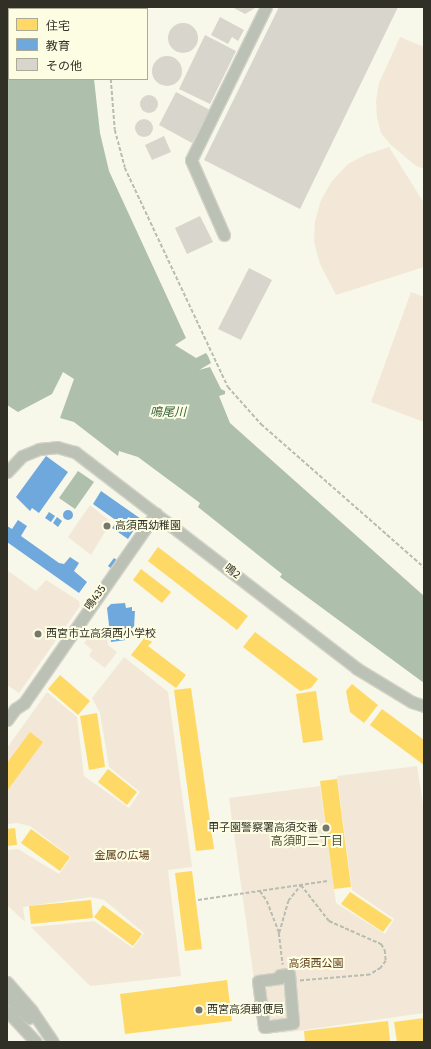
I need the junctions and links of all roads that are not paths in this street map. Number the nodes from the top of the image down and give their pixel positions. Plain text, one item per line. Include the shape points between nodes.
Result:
1 (266, 7) edge
2 (224, 235) dead end
3 (7, 472) edge
4 (156, 513) junction
5 (424, 706) edge
6 (7, 720) edge
7 (287, 978) joint
8 (7, 982) edge
9 (7, 996) edge
10 (7, 1011) edge
11 (7, 1021) edge
12 (31, 1042) edge
13 (36, 1042) edge
14 (53, 1042) edge

1 - 2 street via 191,160
3 - 4 street, 鳴2 via 22,456 39,449 58,447 75,452
4 - 5 street, 鳴2 via 356,668 412,702
4 - 6 street, 鳴435 via 24,703 15,709
7 - 7 street via 280,975 280,978 258,981 264,1027 293,1023
8 - 14 street via 32,1011
9 - 14 street
10 - 13 street
11 - 12 street

